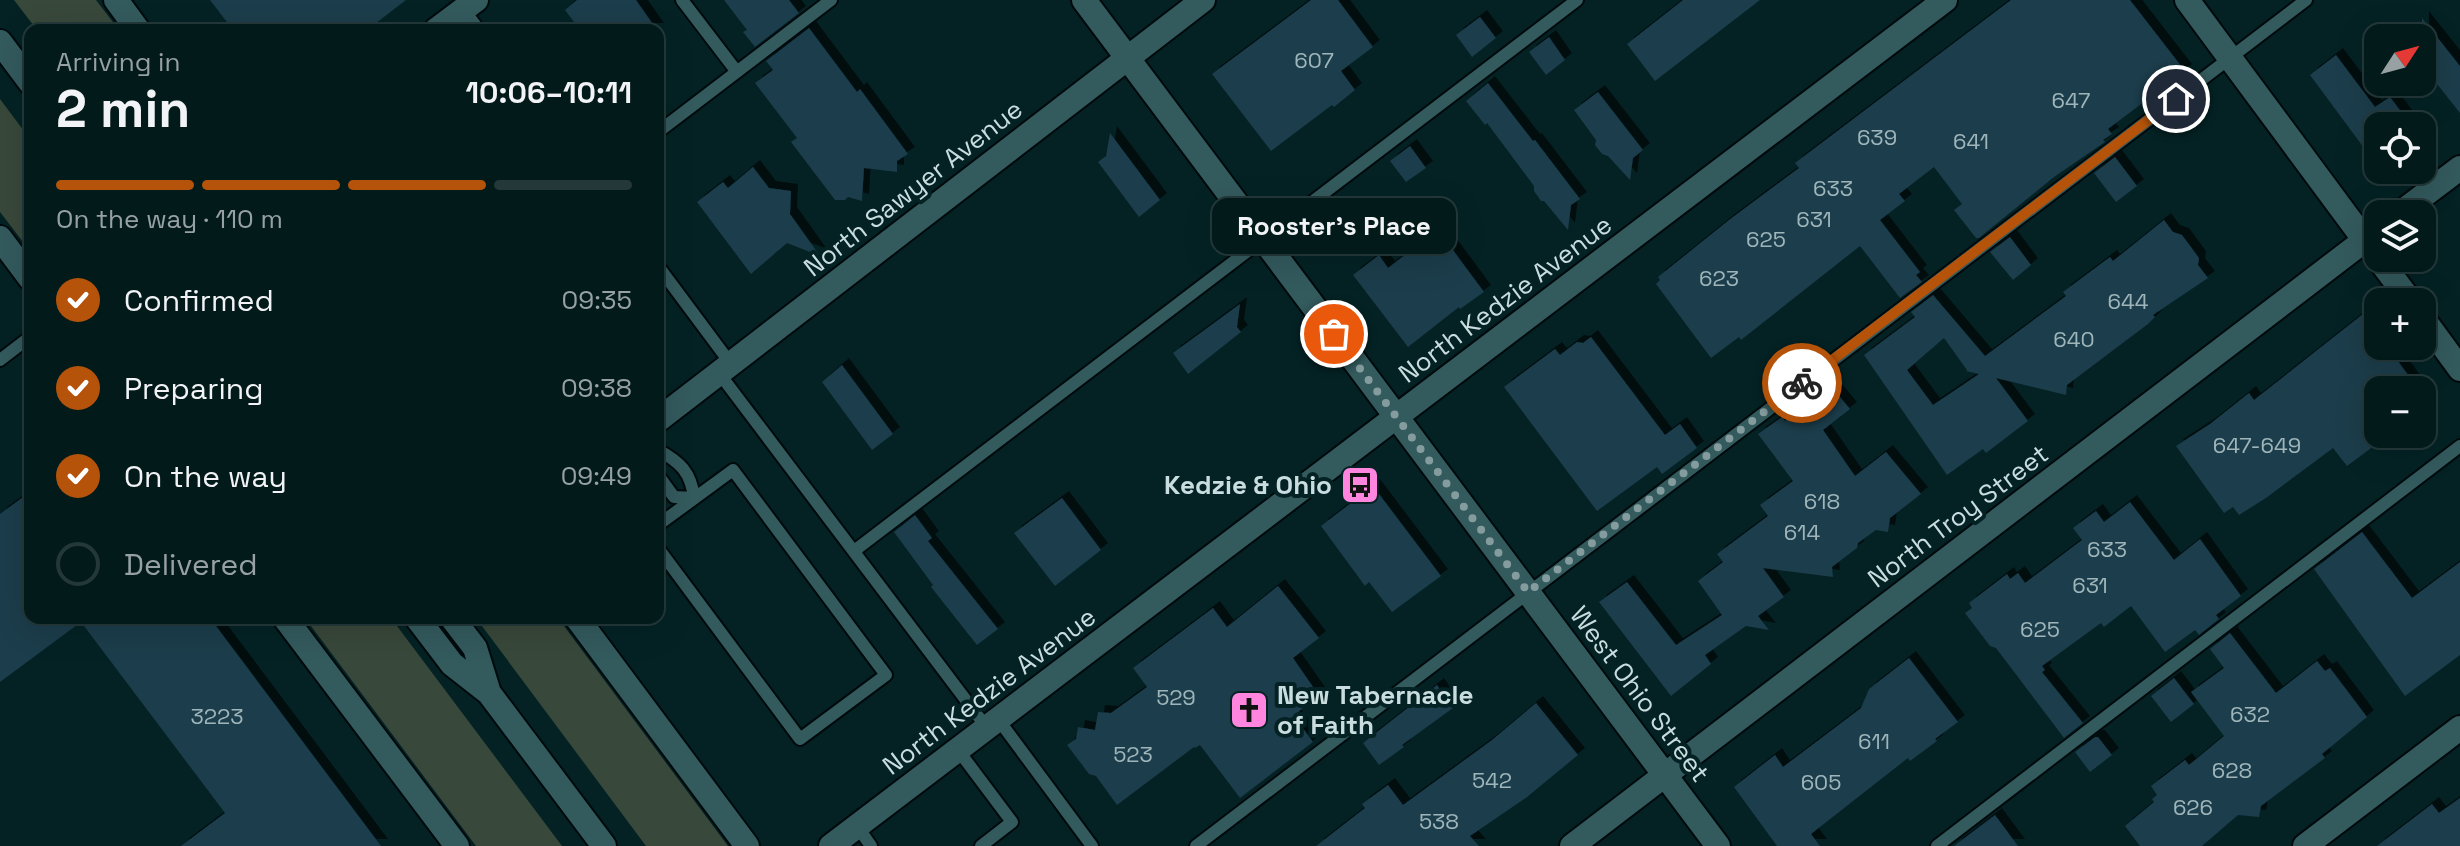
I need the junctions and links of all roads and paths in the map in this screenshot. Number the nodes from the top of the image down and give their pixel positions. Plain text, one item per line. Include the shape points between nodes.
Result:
1 (116, 0) edge
2 (682, 0) edge
3 (831, 0) edge
4 (1084, 0) edge
5 (1203, 0) edge
6 (1577, 0) edge
7 (1945, 0) edge
8 (2187, 0) edge
9 (2306, 0) edge
10 (469, 5) edge
11 (134, 24) edge
12 (444, 24) edge
13 (477, 24) edge
14 (0, 42) edge
15 (1127, 57) junction
16 (2230, 58) junction
17 (737, 72) junction
18 (24, 74) edge
19 (664, 127) edge
20 (2460, 168) edge
21 (2418, 200) edge
22 (2364, 233) edge
23 (0, 238) edge
24 (1264, 239) junction
25 (2364, 255) edge
26 (24, 270) edge
27 (664, 275) edge
28 (2436, 336) edge
29 (24, 342) edge
30 (0, 360) edge
31 (725, 369) junction
32 (2460, 369) edge
33 (664, 415) edge
34 (1397, 416) junction
35 (2460, 446) edge
36 (664, 453) edge
37 (664, 483) edge
38 (694, 498) junction
39 (664, 520) edge
40 (854, 551) junction
41 (664, 556) edge
42 (1528, 592) junction
43 (290, 624) edge
44 (422, 624) edge
45 (457, 624) edge
46 (581, 624) edge
47 (489, 693) junction
48 (992, 723) junction
49 (2460, 728) edge
50 (958, 750) junction
51 (1665, 775) junction
52 (857, 826) junction
53 (457, 846) edge
54 (604, 846) edge
55 (747, 846) edge
56 (831, 846) edge
57 (871, 846) edge
58 (981, 846) edge
59 (1092, 846) edge
60 (1196, 846) edge
61 (1572, 846) edge
62 (1718, 846) edge
63 (1937, 846) edge
64 (2305, 846) edge

1 - 11 street
2 - 17 lane
3 - 17 lane
4 - 15 street, West Ohio Street
5 - 15 street, North Sawyer Avenue
6 - 24 lane
7 - 34 street, North Kedzie Avenue
8 - 16 street
9 - 16 lane
10 - 12 street
10 - 13 lane
14 - 18 street
15 - 24 street, West Ohio Street
15 - 31 street, North Sawyer Avenue
16 - 22 street
16 - 42 lane
17 - 19 lane
20 - 21 street
23 - 26 street
24 - 34 street, West Ohio Street
24 - 40 lane
25 - 51 street, North Troy Street
27 - 31 lane
28 - 32 street
29 - 30 lane
31 - 33 street, North Sawyer Avenue
31 - 40 lane
34 - 42 street, West Ohio Street
34 - 48 street, North Kedzie Avenue
35 - 63 lane
36 - 38 lane via 674,457 692,482
37 - 38 lane via 674,497
38 - 39 lane
38 - 41 lane via 733,470 886,675 800,739
40 - 48 lane
42 - 51 street, West Ohio Street
42 - 60 lane
43 - 53 street
44 - 47 street via 452,664
45 - 47 street via 475,648
46 - 55 street
47 - 54 street
48 - 50 street, North Kedzie Avenue
48 - 59 lane
49 - 64 street
50 - 52 street, North Kedzie Avenue
50 - 58 lane via 1012,822
51 - 61 street, North Troy Street
51 - 62 street, West Ohio Street
52 - 56 street, North Kedzie Avenue
52 - 57 lane

